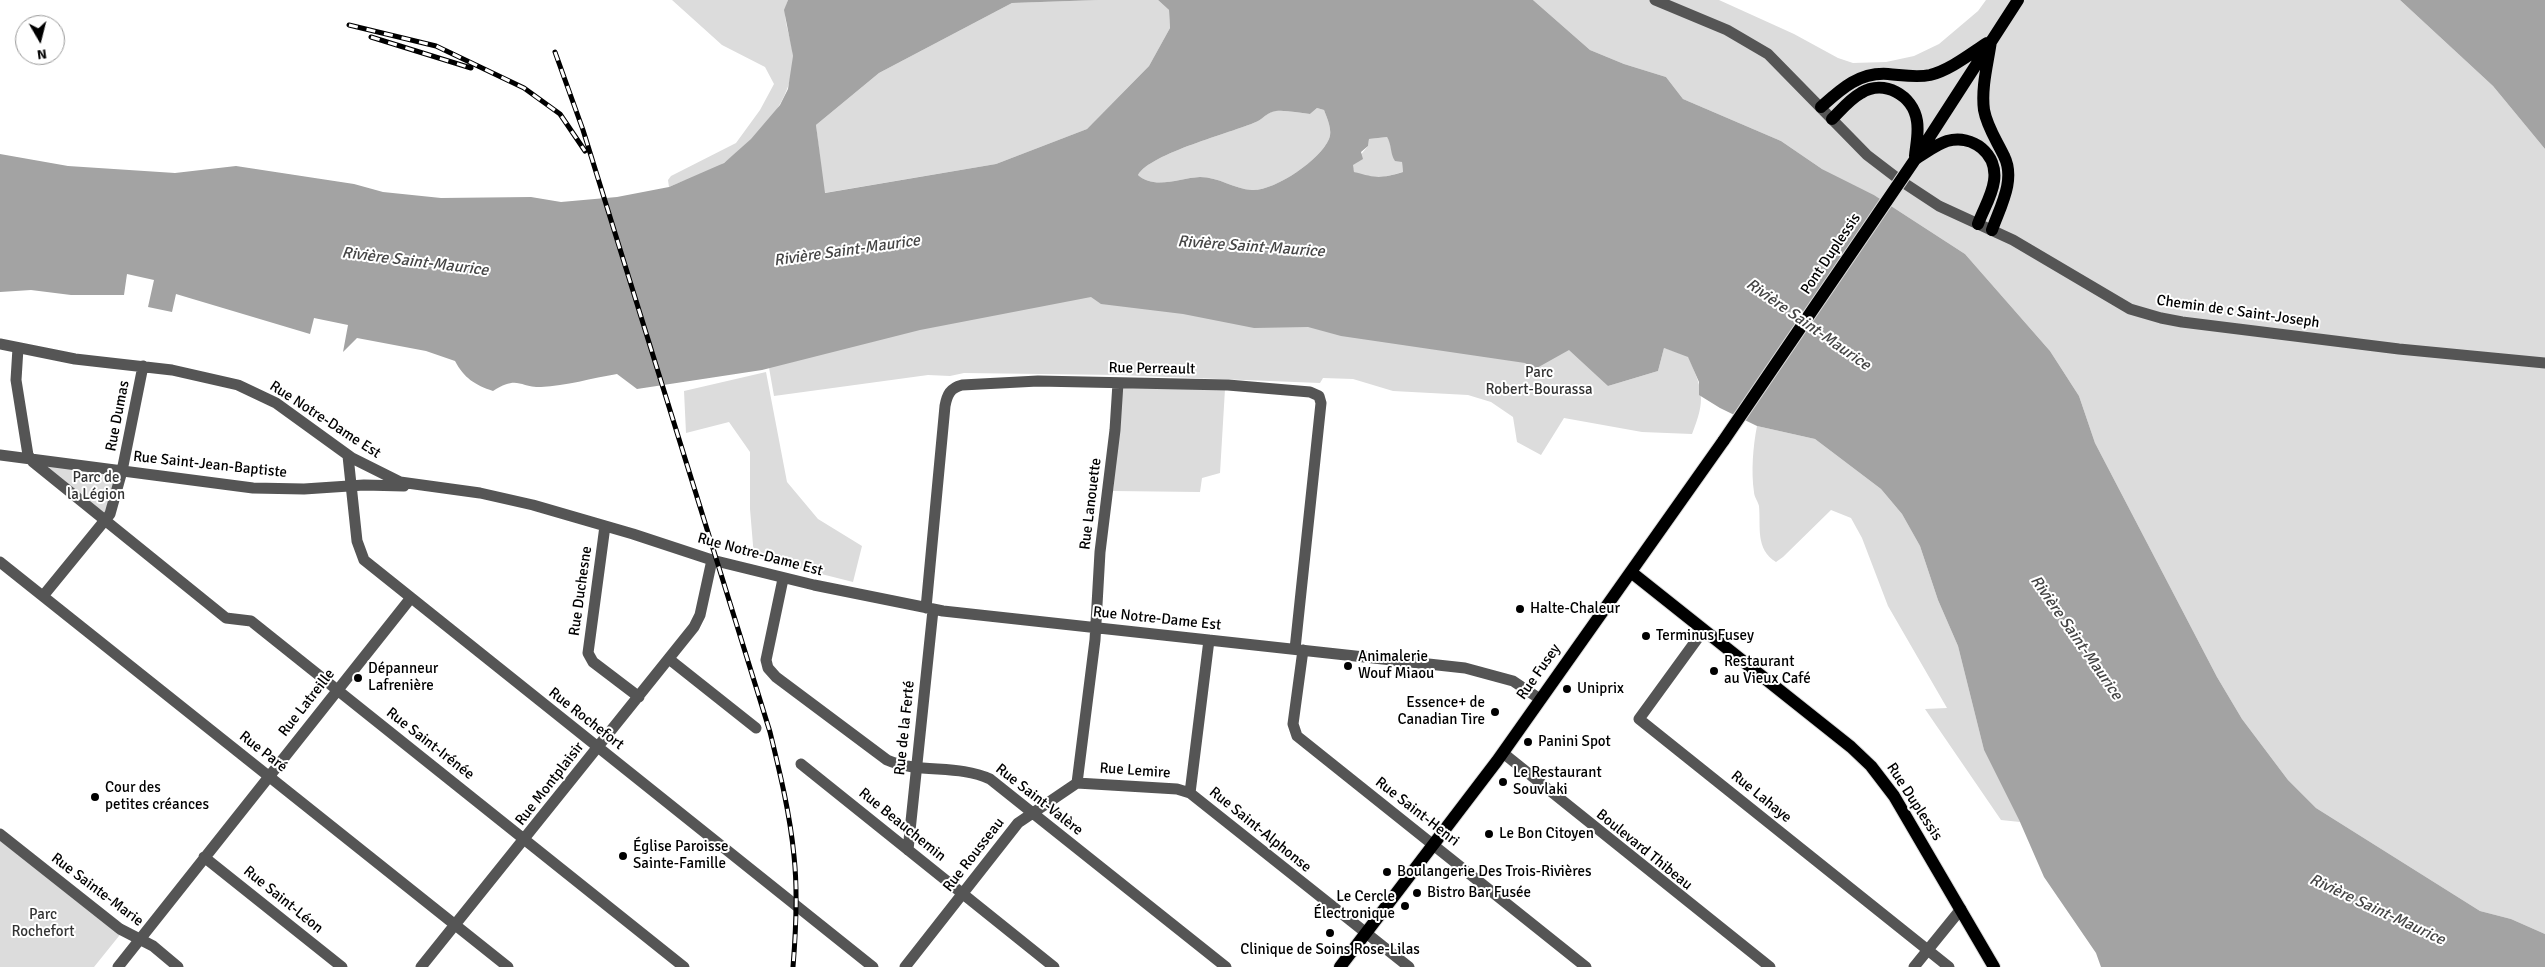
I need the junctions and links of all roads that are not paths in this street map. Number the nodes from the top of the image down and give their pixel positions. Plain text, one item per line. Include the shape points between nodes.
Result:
1 (1655, 0) edge
2 (2018, 0) edge
3 (1991, 40) junction
4 (1821, 107) junction
5 (1832, 119) junction
6 (1914, 160) junction
7 (1978, 224) junction
8 (1992, 230) junction
9 (0, 344) edge
10 (18, 348) junction
11 (2545, 363) edge
12 (143, 366) junction
13 (1118, 383) junction
14 (1724, 440) joint
15 (0, 456) edge
16 (348, 456) junction
17 (30, 458) junction
18 (122, 470) junction
19 (351, 486) junction
20 (418, 486) junction
21 (105, 522) junction
22 (605, 526) junction
23 (712, 560) junction
24 (0, 562) edge
25 (1631, 572) junction
26 (783, 579) junction
27 (43, 596) junction
28 (410, 599) junction
29 (929, 609) junction
30 (1096, 628) junction
31 (1703, 631) junction
32 (1209, 640) junction
33 (1299, 650) junction
34 (669, 659) junction
35 (337, 689) junction
36 (638, 697) junction
37 (1540, 699) junction
38 (756, 728) dead end
39 (598, 747) junction
40 (1502, 754) junction
41 (801, 764) dead end
42 (915, 766) junction
43 (269, 776) junction
44 (1077, 783) junction
45 (1190, 793) junction
46 (1033, 812) junction
47 (0, 834) edge
48 (526, 839) junction
49 (1433, 843) junction
50 (908, 850) junction
51 (204, 857) junction
52 (963, 893) junction
53 (1961, 909) junction
54 (454, 925) junction
55 (1366, 933) junction
56 (139, 940) junction
57 (1928, 950) junction
58 (118, 967) edge
59 (178, 967) edge
60 (342, 967) edge
61 (422, 967) edge
62 (508, 967) edge
63 (684, 967) edge
64 (872, 967) edge
65 (905, 967) edge
66 (1054, 967) edge
67 (1226, 967) edge
68 (1340, 967) edge
69 (1409, 967) edge
70 (1586, 967) edge
71 (1770, 967) edge
72 (1914, 967) edge
73 (1950, 967) edge
74 (1994, 967) edge

1 - 4 street, Chemin de c Saint-Joseph via 1727,30 1758,48
2 - 3 main road, Pont Duplessis
3 - 4 main road via 1933,74 1864,76
3 - 6 main road, Pont Duplessis
3 - 8 main road via 1984,110 2009,172 2005,195
4 - 5 street, Chemin de c Saint-Joseph
5 - 6 main road via 1862,92 1878,88 1894,90 1909,103 1916,118 1918,131
5 - 7 street, Chemin de c Saint-Joseph via 1867,155 1901,181 1950,212
6 - 7 main road via 1954,140 1970,142 1984,150 1993,165 1994,180
6 - 14 main road, Pont Duplessis, bridge
7 - 8 street, Chemin de c Saint-Joseph
8 - 11 street, Chemin de c Saint-Joseph via 2130,309 2161,318 2399,349
9 - 10 street, Rue Notre-Dame Est
10 - 12 street, Rue Notre-Dame Est via 75,359
10 - 17 street via 16,380
12 - 16 street, Rue Notre-Dame Est via 248,388 276,404
12 - 18 street, Rue Dumas
13 - 29 street, Rue Perreault via 1028,381 962,385 950,391 945,406
13 - 30 street, Rue Lanouette via 1100,552
13 - 33 street, Rue Perreault via 1242,386 1310,392 1319,396 1321,403
14 - 25 main road, Rue Fusey
15 - 17 street, Rue Saint-Jean-Baptiste
16 - 19 street, Rue Rochefort
16 - 20 street, Rue Notre-Dame Est via 394,480
17 - 18 street, Rue Saint-Jean-Baptiste
17 - 21 street, Rue Saint-Irénée
18 - 19 street, Rue Saint-Jean-Baptiste via 261,488
18 - 21 street, Rue Dumas
19 - 20 street, Rue Saint-Jean-Baptiste
19 - 28 street, Rue Rochefort via 361,555
20 - 22 street, Rue Notre-Dame Est via 480,493
21 - 27 street, Rue Dumas
21 - 35 street, Rue Saint-Irénée via 226,618 251,621
22 - 23 street, Rue Notre-Dame Est
22 - 36 street, Rue Duchesne via 588,653 593,662
23 - 26 street, Rue Notre-Dame Est
23 - 34 street, Rue Montplaisir via 699,619
24 - 27 street, Rue Paré
25 - 31 main road, Rue Duplessis
25 - 37 main road, Rue Fusey
26 - 29 street, Rue Notre-Dame Est
26 - 42 street, Rue Saint-Valère via 767,655 770,671 880,756 894,763
27 - 43 street, Rue Paré
28 - 35 street, Rue Latreille
28 - 39 street, Rue Rochefort
29 - 30 street, Rue Notre-Dame Est
29 - 42 street, Rue de la Ferté
30 - 32 street, Rue Notre-Dame Est
30 - 44 street
31 - 53 main road, Rue Duplessis via 1852,747 1871,766 1898,802
31 - 57 street, Rue Lahaye via 1639,719
32 - 33 street, Rue Notre-Dame Est
32 - 45 street, Rue Saint-Alphonse
33 - 37 street, Rue Notre-Dame Est via 1476,670 1513,681
33 - 49 street, Rue Saint-Henri via 1295,734
34 - 36 street, Rue Montplaisir
34 - 38 street
35 - 43 street, Rue Latreille
35 - 48 street, Rue Saint-Irénée
36 - 39 street, Rue Montplaisir
37 - 40 main road, Rue Fusey
39 - 48 street, Rue Montplaisir
39 - 64 street, Rue Rochefort
40 - 49 main road, Rue Fusey
40 - 71 street, Boulevard Thibeau
41 - 50 street, Rue Beauchemin
42 - 46 street, Rue Saint-Valère via 984,776
42 - 50 street, Rue de la Ferté
43 - 51 street, Rue Latreille
43 - 54 street, Rue Paré
44 - 45 street, Rue Lemire via 1177,789
44 - 46 street, Rue Rousseau
45 - 55 street, Rue Saint-Alphonse
46 - 52 street, Rue Rousseau via 1018,823
46 - 67 street, Rue Saint-Valère
47 - 56 street, Rue Sainte-Marie via 120,929
48 - 54 street, Rue Montplaisir
48 - 63 street, Rue Saint-Irénée
49 - 55 main road, Rue Fusey
49 - 70 street, Rue Saint-Henri
50 - 52 street, Rue Beauchemin
51 - 56 street, Rue Latreille
51 - 60 street, Rue Saint-Léon
52 - 65 street, Rue Rousseau
52 - 66 street, Rue Beauchemin
53 - 57 street
53 - 74 main road, Rue Duplessis
54 - 61 street, Rue Montplaisir
54 - 62 street, Rue Paré
55 - 68 main road, Rue Fusey
55 - 69 street, Rue Saint-Alphonse
56 - 58 street, Rue Latreille
56 - 59 street, Rue Sainte-Marie via 153,946
57 - 72 street
57 - 73 street, Rue Lahaye

